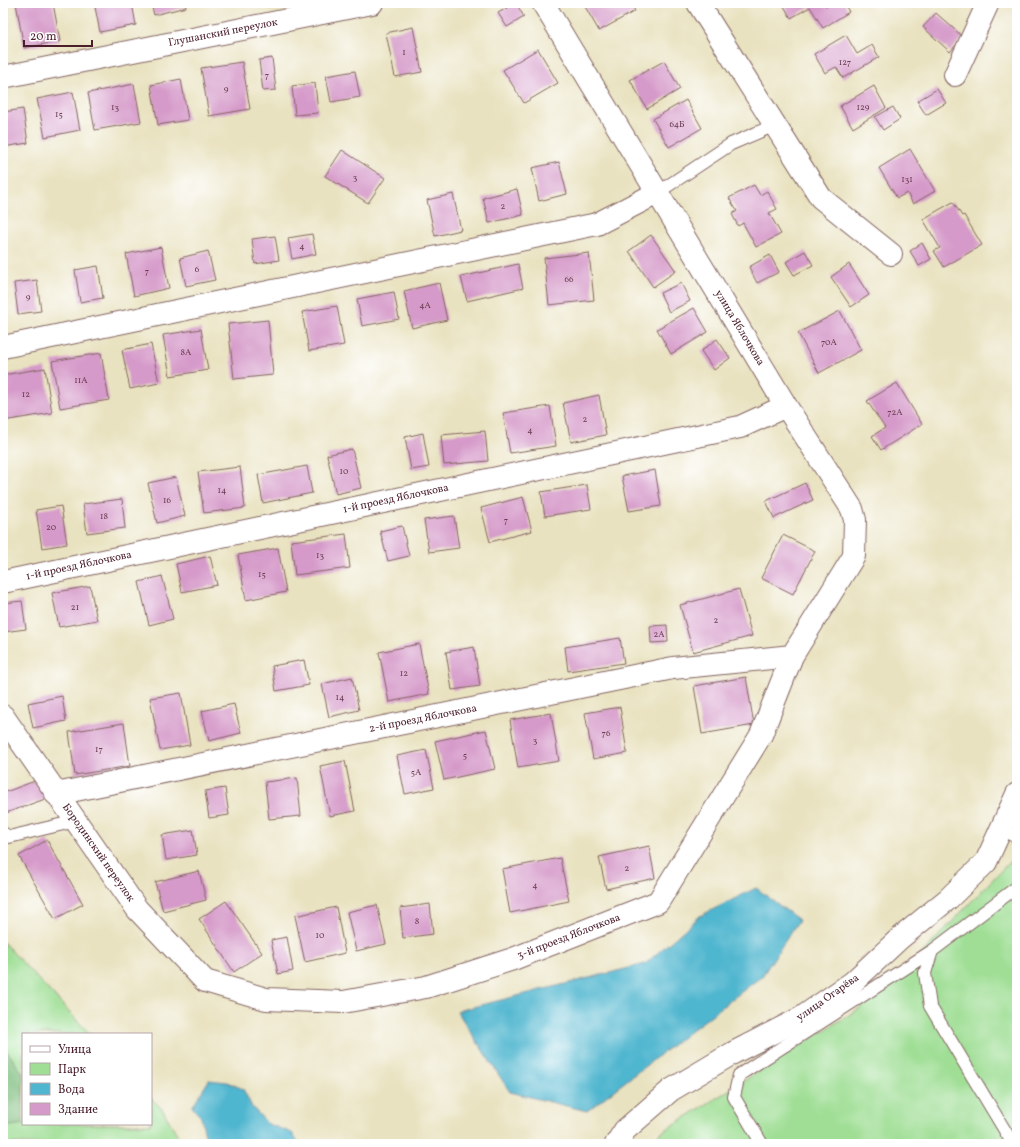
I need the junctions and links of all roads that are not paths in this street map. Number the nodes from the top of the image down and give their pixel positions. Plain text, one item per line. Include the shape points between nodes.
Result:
1 (372, 3) edge
2 (543, 3) edge
3 (698, 3) edge
4 (988, 3) edge
5 (955, 75) dead end
6 (3, 77) edge
7 (775, 125) junction
8 (657, 193) junction
9 (891, 254) dead end
10 (3, 346) edge
11 (786, 406) junction
12 (3, 582) edge
13 (792, 656) junction
14 (3, 716) edge
15 (56, 794) junction
16 (1017, 794) edge
17 (76, 822) junction
18 (3, 833) edge
19 (1009, 833) edge
20 (1017, 887) edge
21 (932, 951) junction
22 (205, 981) joint
23 (616, 1144) edge
24 (762, 1144) edge
25 (1013, 1144) edge

1 - 6 street, Глушанский переулок
2 - 8 street, улица Яблочкова
3 - 7 street
4 - 5 street
7 - 8 lane via 731,144
7 - 9 street via 821,198
8 - 10 street via 597,224
8 - 11 street, улица Яблочкова
11 - 12 street, 1-й проезд Яблочкова via 740,427
11 - 13 street, улица Яблочкова via 852,509 854,520 854,556
13 - 15 street, 2-й проезд Яблочкова via 673,668
13 - 22 street, 3-й проезд Яблочкова via 761,734 658,902 513,959 426,987 383,996 343,1002 266,999
14 - 15 street, Бородинский переулок
15 - 17 street, Бородинский переулок
16 - 19 street, улица Огарёва
17 - 18 lane via 9,837
17 - 22 street, Бородинский переулок via 138,909
19 - 23 street, улица Огарёва via 986,862 948,899 899,939 853,982 801,1018 733,1053 671,1090 625,1130
20 - 21 lane
21 - 24 lane via 739,1075 734,1097
21 - 25 lane via 924,973 930,1006

